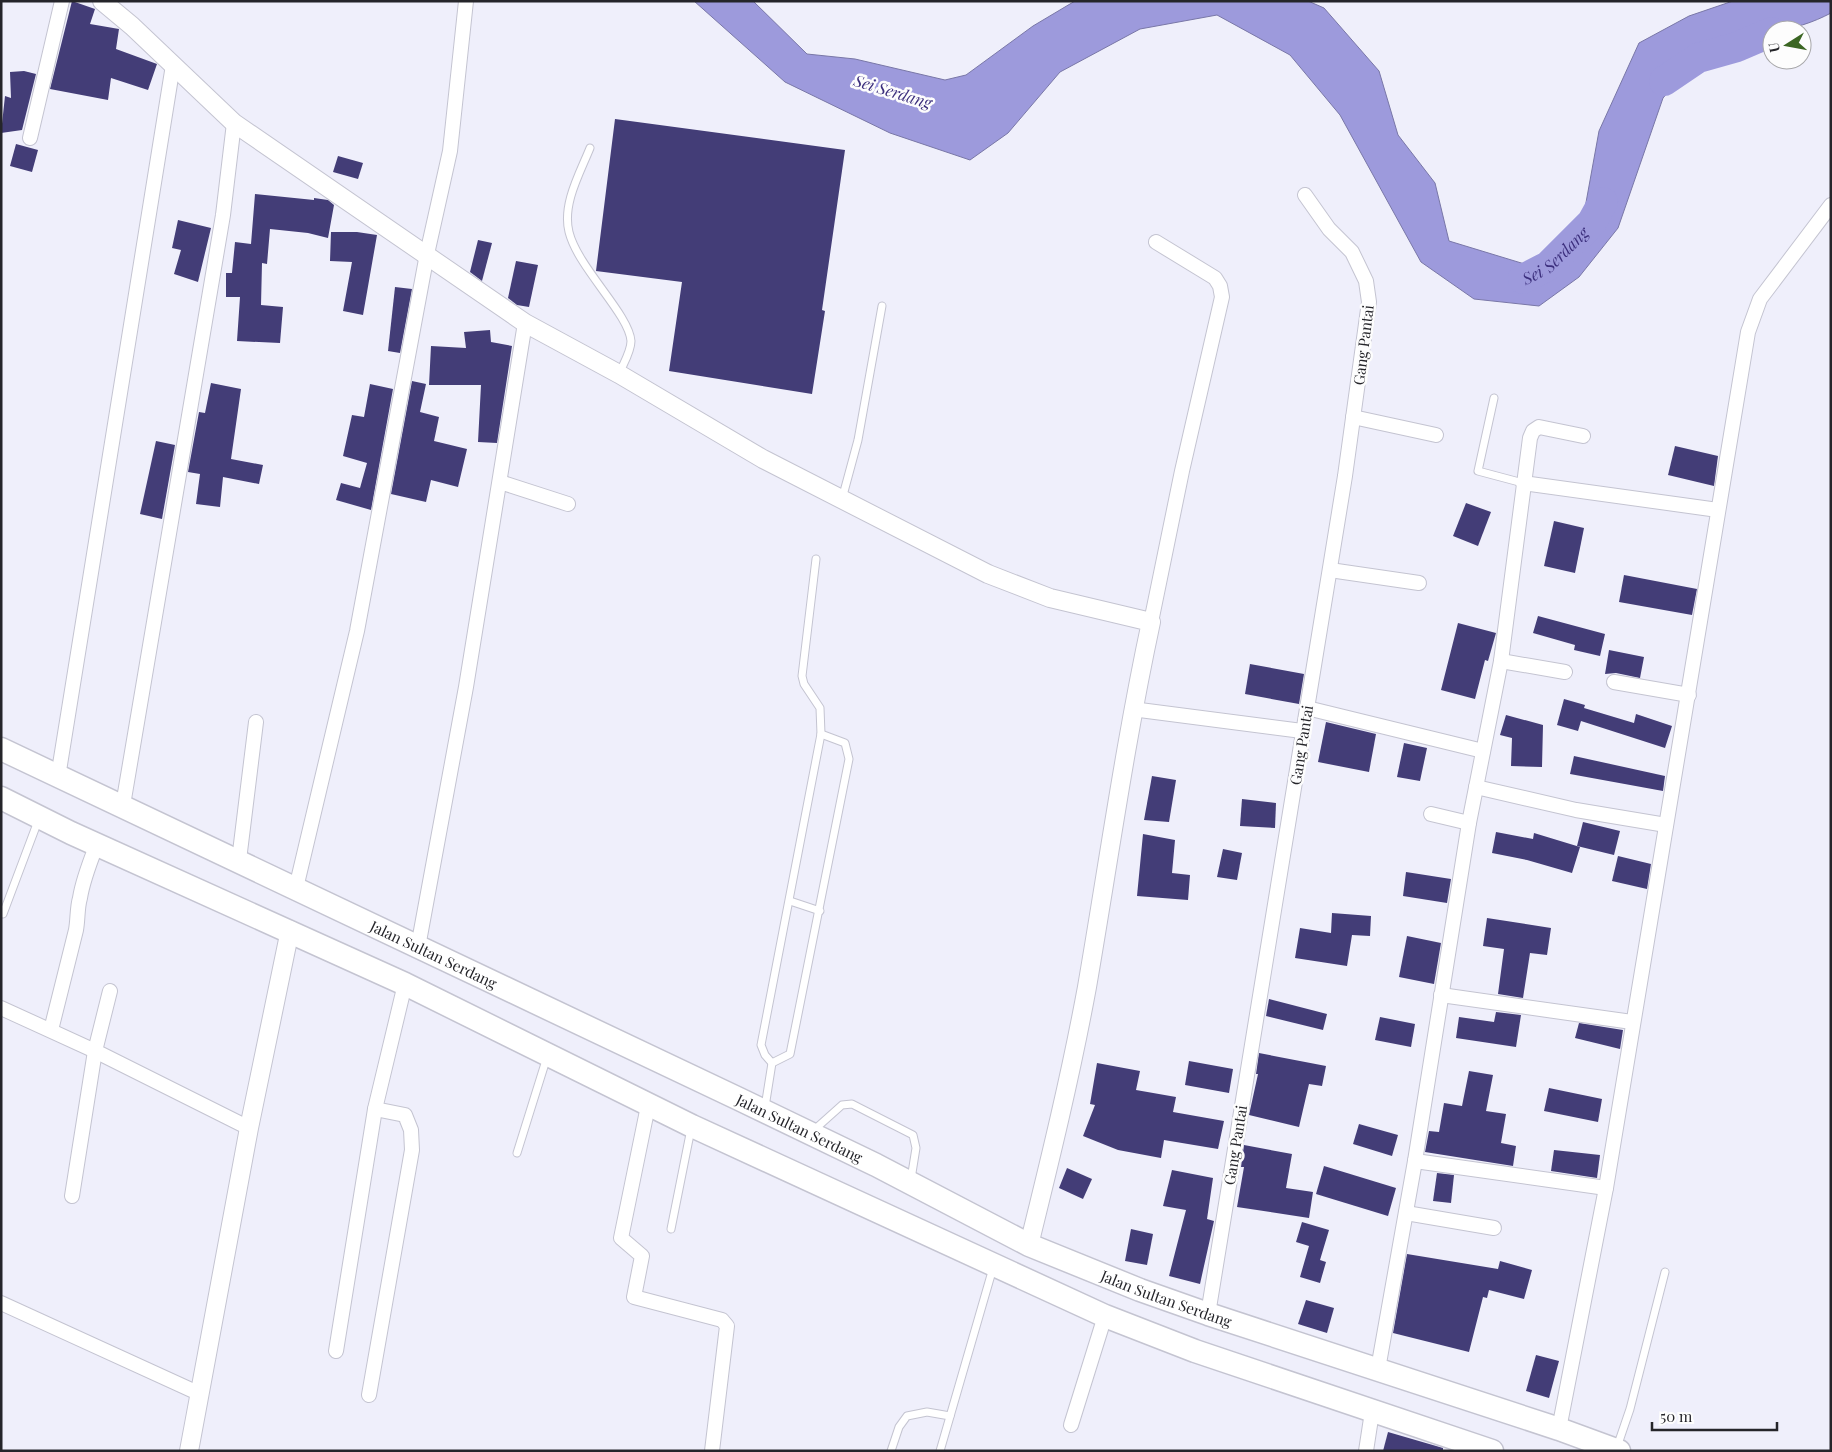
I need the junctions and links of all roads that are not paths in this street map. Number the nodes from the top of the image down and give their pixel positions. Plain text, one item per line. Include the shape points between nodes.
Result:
1 (62, 1) edge
2 (102, 1) edge
3 (466, 1) edge
4 (173, 65) junction
5 (234, 123) junction
6 (30, 138) dead end
7 (590, 148) dead end
8 (1305, 195) dead end
9 (1831, 205) edge
10 (1156, 242) dead end
11 (427, 254) junction
12 (882, 306) dead end
13 (525, 323) junction
14 (619, 374) junction
15 (1494, 398) dead end
16 (1353, 417) junction
17 (1436, 435) dead end
18 (1583, 436) dead end
19 (500, 482) junction
20 (1523, 483) junction
21 (842, 500) junction
22 (568, 504) dead end
23 (1718, 510) junction
24 (816, 559) dead end
25 (1330, 570) junction
26 (1419, 582) dead end
27 (1151, 622) junction
28 (1501, 661) junction
29 (1565, 672) dead end
30 (1614, 682) dead end
31 (1688, 695) junction
32 (1307, 708) junction
33 (1132, 709) junction
34 (256, 722) dead end
35 (1302, 731) junction
36 (821, 734) junction
37 (1, 749) edge
38 (1483, 751) junction
39 (58, 777) junction
40 (1476, 787) junction
41 (1, 798) edge
42 (123, 805) junction
43 (1431, 814) dead end
44 (39, 817) junction
45 (1469, 823) junction
46 (1666, 825) junction
47 (97, 844) junction
48 (239, 860) junction
49 (296, 888) junction
50 (790, 901) junction
51 (820, 911) junction
52 (3, 914) dead end
53 (290, 930) junction
54 (418, 946) junction
55 (405, 984) junction
56 (110, 990) dead end
57 (1442, 994) junction
58 (1, 1008) edge
59 (1632, 1022) junction
60 (51, 1030) junction
61 (95, 1051) junction
62 (547, 1055) junction
63 (772, 1063) junction
64 (648, 1106) junction
65 (375, 1109) junction
66 (764, 1112) junction
67 (692, 1126) junction
68 (249, 1128) junction
69 (811, 1134) junction
70 (517, 1152) dead end
71 (1415, 1161) junction
72 (910, 1183) junction
73 (1606, 1188) junction
74 (72, 1196) dead end
75 (1406, 1213) junction
76 (1494, 1228) dead end
77 (671, 1229) dead end
78 (1029, 1245) junction
79 (994, 1265) junction
80 (1665, 1272) dead end
81 (1, 1303) edge
82 (1208, 1314) junction
83 (1105, 1316) junction
84 (336, 1351) dead end
85 (1378, 1369) junction
86 (198, 1393) junction
87 (370, 1395) dead end
88 (1372, 1412) junction
89 (950, 1416) junction
90 (1071, 1425) dead end
91 (1559, 1428) junction
92 (1618, 1450) edge
93 (189, 1451) edge
94 (712, 1451) edge
95 (891, 1451) edge
96 (940, 1451) edge
97 (1366, 1451) edge
98 (1492, 1451) edge

1 - 6 street
2 - 4 street
3 - 11 street via 450,151
4 - 5 street
4 - 39 street
5 - 11 street
5 - 42 street via 223,215
7 - 14 lane via 570,198 568,231 587,271 626,324 631,343
8 - 16 street, Gang Pantai via 1329,230 1352,252 1368,289 1369,302
9 - 23 street via 1754,311
10 - 27 street via 1215,278 1222,297
11 - 13 street
11 - 49 street via 357,631
12 - 21 lane via 858,440
13 - 14 street
13 - 19 street
14 - 21 street via 764,459
15 - 20 lane via 1478,471
16 - 17 street
16 - 25 street, Gang Pantai
18 - 20 street via 1539,427 1534,429
19 - 22 street
19 - 54 street
20 - 23 street
20 - 28 street
21 - 27 street via 1021,588
23 - 31 street
24 - 36 lane via 802,676 820,708
25 - 26 street
25 - 32 street, Gang Pantai
27 - 33 street
28 - 29 street
28 - 38 street
30 - 31 street
31 - 46 street
32 - 35 street, Gang Pantai
32 - 38 street
33 - 35 street
33 - 78 street via 1087,988
34 - 48 street
35 - 82 street, Gang Pantai
36 - 50 lane
36 - 51 lane via 845,743 849,759
37 - 39 highway, Jalan Sultan Serdang
38 - 40 street
39 - 42 highway, Jalan Sultan Serdang
40 - 45 street
40 - 46 street via 1576,810
41 - 44 highway
42 - 48 highway, Jalan Sultan Serdang
43 - 45 street
44 - 47 highway
44 - 52 lane
45 - 57 street
46 - 59 street
47 - 53 highway
47 - 60 street via 84,878 80,914
48 - 49 highway, Jalan Sultan Serdang
49 - 54 highway, Jalan Sultan Serdang
50 - 51 lane
50 - 63 lane via 761,1045
51 - 63 lane via 790,1054
53 - 55 highway
53 - 68 street
54 - 66 highway, Jalan Sultan Serdang
55 - 62 highway
55 - 65 street
56 - 61 street
57 - 59 street
57 - 71 street
58 - 60 street
59 - 73 street
60 - 61 street
61 - 68 street
61 - 74 street
62 - 64 highway
62 - 70 lane
63 - 66 lane
64 - 67 highway
64 - 94 street via 621,1238 642,1256 634,1297 722,1320 727,1326
65 - 84 street
65 - 87 street via 405,1115 411,1130 412,1150
66 - 69 highway, Jalan Sultan Serdang
67 - 77 lane
67 - 79 highway
68 - 86 street
69 - 72 highway, Jalan Sultan Serdang
69 - 72 lane via 842,1105 852,1104 914,1135 916,1148
71 - 73 street
71 - 75 street
72 - 78 highway, Jalan Sultan Serdang
73 - 91 street
75 - 76 street
75 - 85 street
78 - 82 highway, Jalan Sultan Serdang
79 - 83 highway
79 - 89 lane
80 - 92 lane
81 - 86 street
82 - 85 highway, Jalan Sultan Serdang
83 - 88 highway via 1180,1346
83 - 90 street
85 - 91 highway, Jalan Sultan Serdang
86 - 93 street
88 - 97 street
88 - 98 highway
89 - 95 lane via 927,1412 907,1416 899,1427
89 - 96 lane
91 - 92 highway, Jalan Sultan Serdang

